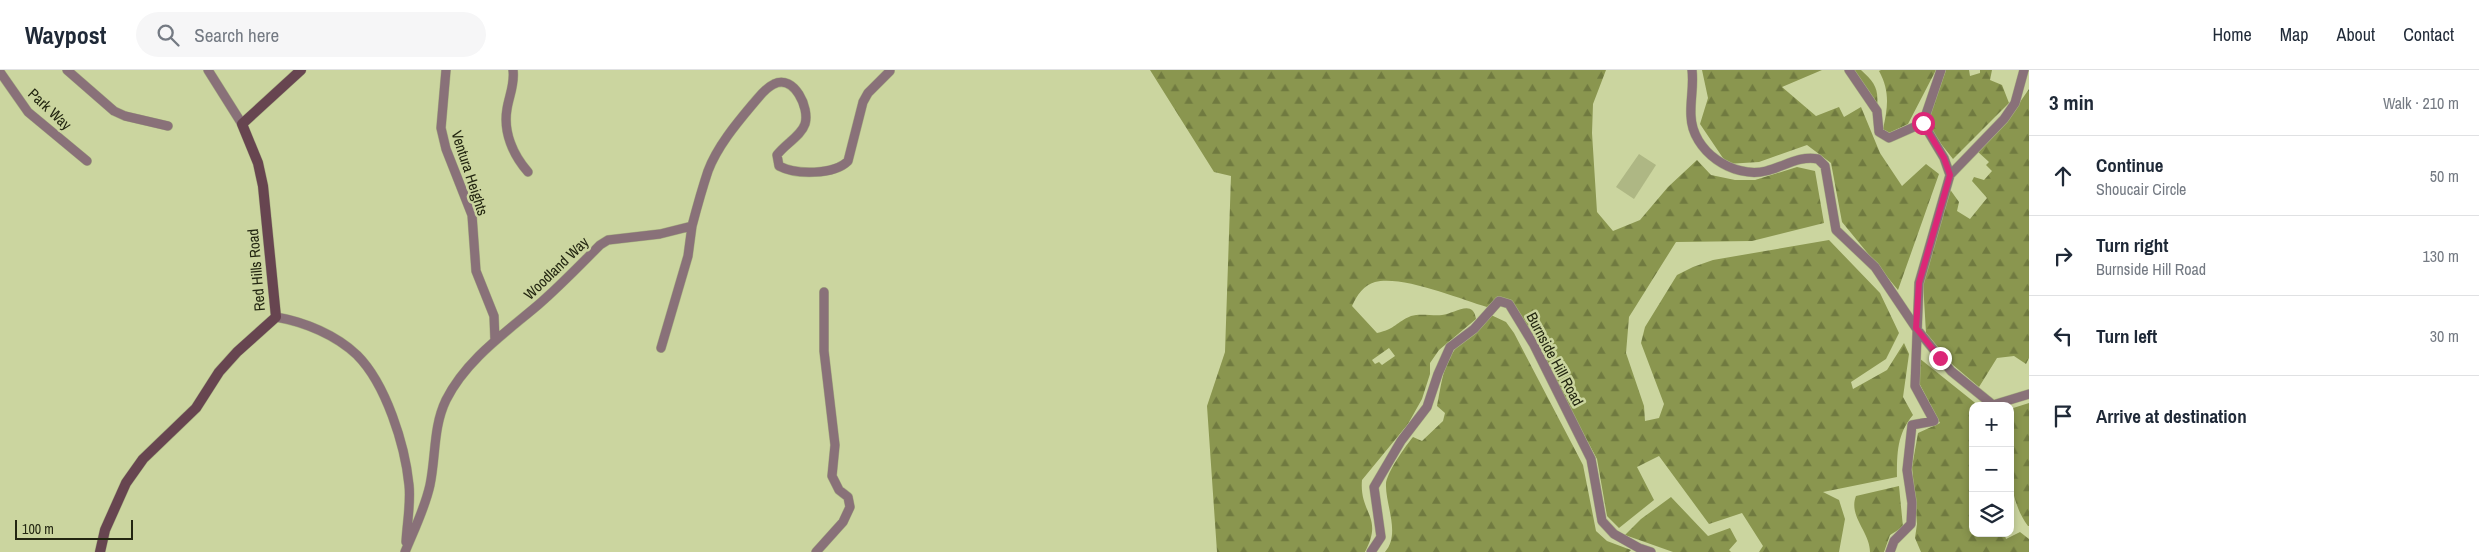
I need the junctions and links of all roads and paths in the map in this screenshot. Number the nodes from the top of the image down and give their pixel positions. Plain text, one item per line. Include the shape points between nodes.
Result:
1 (67, 70) edge
2 (208, 70) edge
3 (301, 70) edge
4 (446, 70) edge
5 (513, 70) edge
6 (1692, 70) edge
7 (1848, 70) edge
8 (1941, 70) edge
9 (2024, 70) edge
10 (890, 71) dead end
11 (0, 72) edge
12 (1923, 123) junction
13 (242, 124) junction
14 (168, 126) dead end
15 (87, 161) dead end
16 (528, 172) dead end
17 (1950, 175) junction
18 (692, 226) junction
19 (824, 292) dead end
20 (276, 317) junction
21 (1916, 328) junction
22 (495, 342) junction
23 (661, 348) dead end
24 (2029, 394) edge
25 (405, 551) edge
26 (100, 552) edge
27 (816, 552) edge
28 (1371, 552) edge
29 (1651, 552) edge
30 (1890, 552) edge

1 - 14 street via 114,111
2 - 13 street
3 - 13 main road
4 - 22 street, Ventura Heights via 441,128 472,215 476,271 494,316
5 - 16 street via 506,124 511,146
6 - 21 street via 1691,117 1698,140 1707,152 1730,168 1742,171 1764,172 1805,158 1818,159 1825,166 1836,230 1876,267
7 - 12 street via 1877,111 1879,132 1889,138
8 - 12 street
9 - 17 street via 2015,103 2004,119
10 - 18 street via 868,93 851,156 844,166 835,170 791,170 779,166 777,155 802,129 806,115 793,86 786,82 774,84 740,119 723,144 709,169
11 - 15 street, Park Way via 28,112
12 - 17 street via 1944,158
13 - 20 main road, Red Hills Road via 258,163
17 - 21 street via 1919,283
18 - 22 street, Woodland Way via 660,234 608,240
18 - 23 street via 688,256
19 - 27 street via 824,351 835,446 832,476 839,490 848,497 850,507 843,522
20 - 25 street via 310,325 335,340 357,355 373,376 391,412 406,460 410,487
20 - 26 main road, Red Hills Road via 237,352 219,372 196,408 143,459 126,483 105,530
21 - 24 street via 1951,371 1993,405
21 - 30 street via 1915,386 1934,420 1912,426 1907,470 1911,524 1894,541
22 - 25 street, Woodland Way via 460,376 446,400 437,424 430,485
28 - 29 street, Burnside Hill Road via 1381,537 1374,487 1401,441 1427,407 1450,347 1474,329 1499,301 1509,304 1534,345 1591,459 1602,521 1614,534

